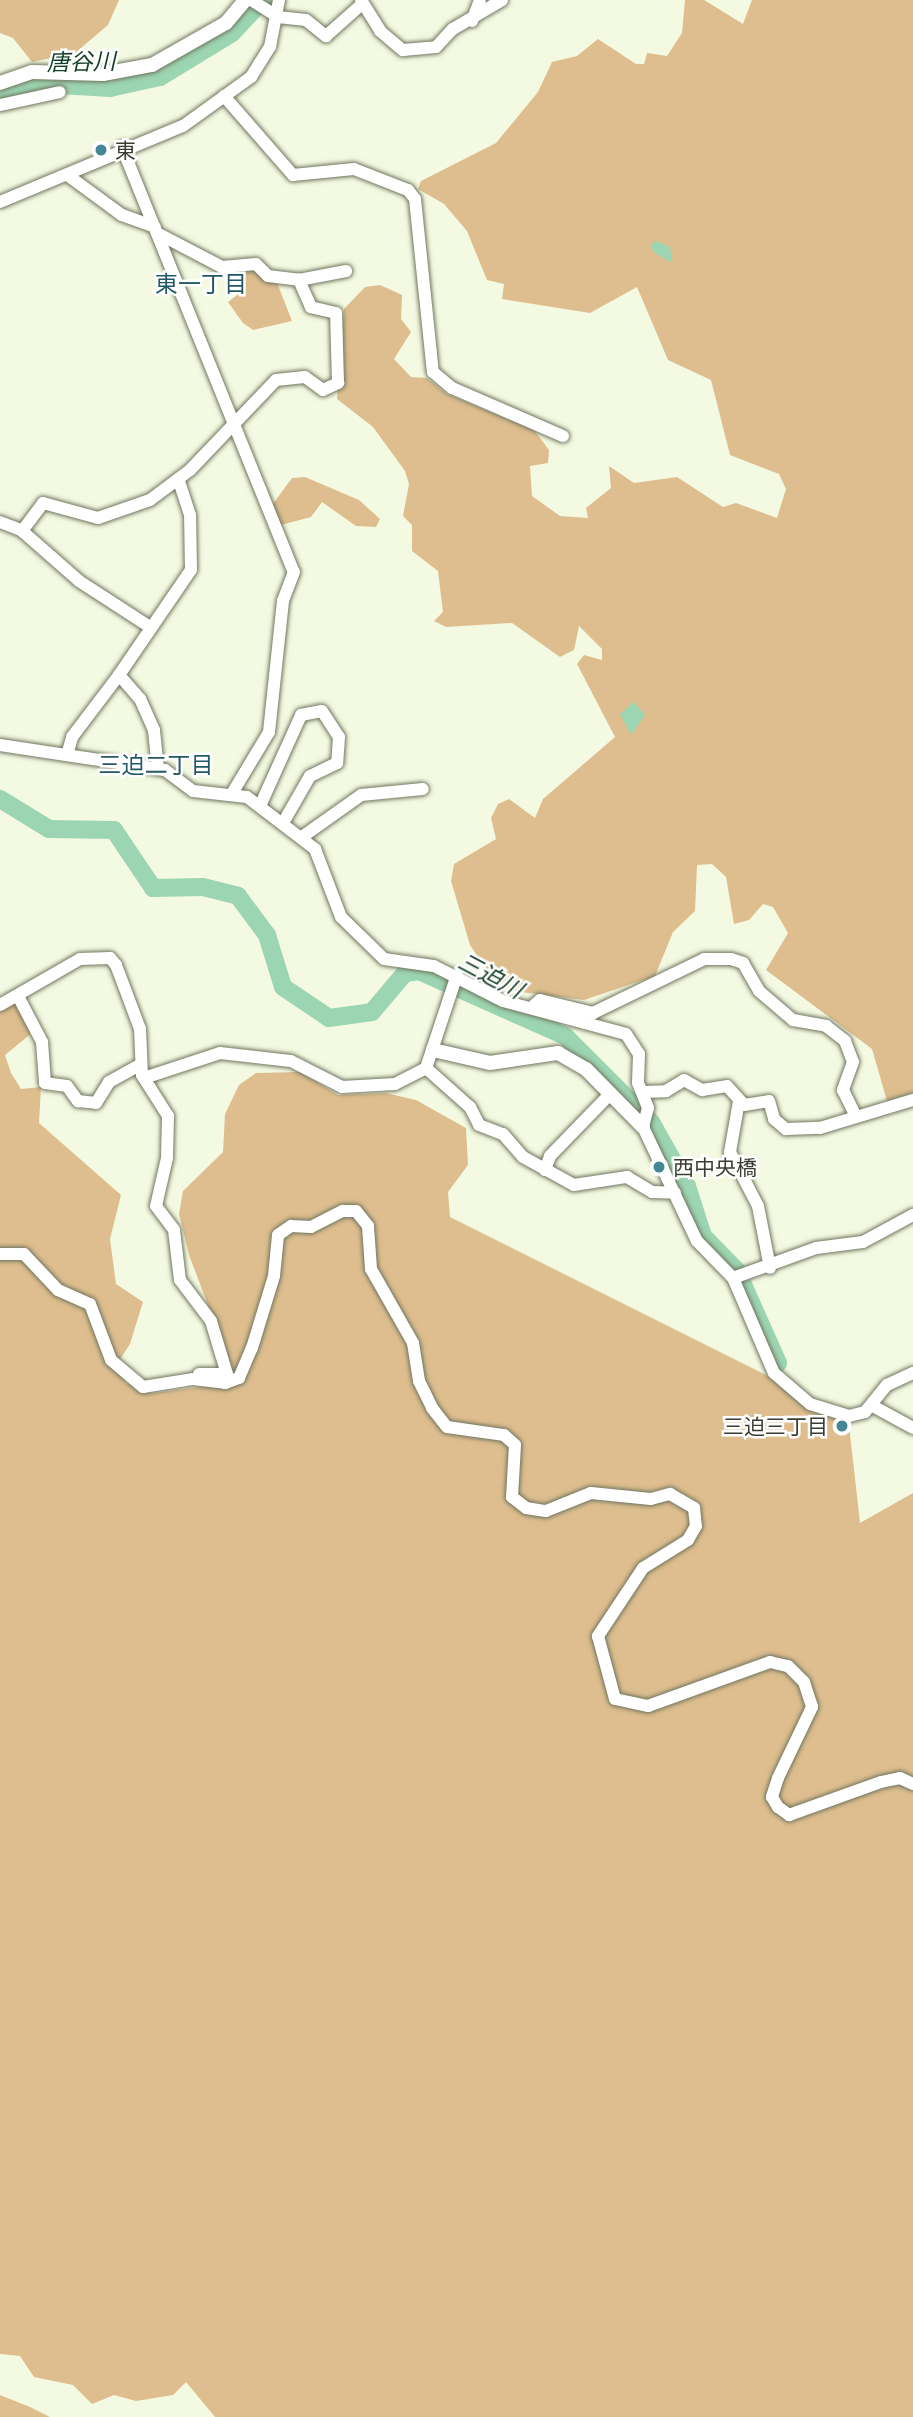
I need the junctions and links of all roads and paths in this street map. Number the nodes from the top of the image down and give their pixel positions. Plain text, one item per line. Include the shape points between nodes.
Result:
1 (279, 0) edge
2 (480, 0) edge
3 (502, 0) edge
4 (250, 1) edge
5 (362, 2) edge
6 (278, 17) junction
7 (472, 21) junction
8 (0, 83) edge
9 (60, 92) dead end
10 (224, 96) junction
11 (0, 105) edge
12 (122, 147) junction
13 (70, 177) junction
14 (0, 202) edge
15 (156, 230) junction
16 (346, 271) dead end
17 (299, 280) junction
18 (233, 421) junction
19 (563, 436) dead end
20 (178, 479) junction
21 (0, 522) edge
22 (22, 531) junction
23 (150, 627) junction
24 (119, 675) junction
25 (0, 745) edge
26 (67, 755) junction
27 (158, 769) junction
28 (423, 789) dead end
29 (233, 792) junction
30 (260, 806) junction
31 (283, 823) junction
32 (302, 836) junction
33 (454, 980) junction
34 (19, 998) junction
35 (0, 1005) edge
36 (531, 1008) junction
37 (433, 1050) junction
38 (140, 1065) junction
39 (426, 1068) junction
40 (144, 1078) junction
41 (643, 1092) junction
42 (610, 1094) junction
43 (913, 1100) edge
44 (739, 1101) junction
45 (856, 1117) junction
46 (645, 1118) junction
47 (545, 1170) junction
48 (675, 1193) junction
49 (913, 1214) edge
50 (0, 1254) edge
51 (770, 1268) junction
52 (737, 1277) junction
53 (913, 1373) edge
54 (193, 1379) junction
55 (871, 1405) junction
56 (913, 1427) edge
57 (913, 1784) edge

1 - 6 street
2 - 7 street
3 - 7 street
4 - 6 street
4 - 8 street via 226,23 152,65 103,74 32,72
5 - 6 street via 326,36 306,20
5 - 7 street via 403,50 436,47
6 - 10 street via 263,64
9 - 11 street
10 - 12 street via 183,126
10 - 19 street via 293,176 354,169 408,190 415,199 433,372 452,388
12 - 13 street
12 - 15 street
13 - 14 street
13 - 15 street via 122,215
15 - 17 street via 217,265 256,264 268,276
15 - 18 street
16 - 17 street
17 - 18 street via 311,307 336,313 341,377 323,390 306,377 276,380
18 - 20 street
18 - 29 street via 294,572 283,601 269,732
20 - 22 street via 116,516 85,517 55,502 43,503
20 - 23 street via 190,515 191,570 181,593
21 - 22 street
22 - 23 street via 79,581
23 - 24 street
24 - 26 street via 72,737
24 - 27 street via 140,699 154,730
25 - 26 street
26 - 27 street
27 - 29 street via 199,793
28 - 32 street via 361,795
29 - 30 street
30 - 31 street
30 - 31 street via 301,715 322,711 339,737 337,763 310,776
31 - 32 street
32 - 33 street via 315,849 341,917 358,939 384,959
33 - 36 street
33 - 37 street
34 - 35 street
34 - 38 street via 42,1042 46,1083 67,1086 78,1101 96,1103 109,1082
34 - 38 street via 55,969 110,958 140,1029
36 - 41 street via 626,1034 639,1054
36 - 45 street via 540,1000 593,1013 704,959 743,963 759,991 793,1020 826,1026 845,1041 853,1062 843,1090
37 - 39 street
37 - 42 street via 490,1063 558,1053
38 - 40 street
39 - 40 street via 395,1084 342,1087 291,1061 220,1054
39 - 47 street via 470,1107 480,1125 509,1138
40 - 54 street via 163,1104 170,1131 156,1206 174,1230 180,1280 211,1321 227,1374
41 - 44 street via 666,1091 684,1080 702,1090 727,1086
41 - 46 street
42 - 46 street
42 - 47 street via 550,1156
43 - 45 street
44 - 45 street via 748,1106 769,1101 774,1119 786,1129 820,1128
44 - 51 street via 730,1152 758,1206
46 - 48 street
47 - 48 street via 574,1185 627,1177 652,1192
48 - 52 street via 697,1241
49 - 51 street via 863,1242 816,1248
50 - 54 street via 24,1254 58,1290 90,1304 111,1360 128,1378 160,1387
51 - 52 street
52 - 55 street via 774,1373 792,1393 849,1416
53 - 55 street via 899,1376
54 - 57 street via 225,1383 243,1372 269,1294 275,1240 282,1231 356,1211 368,1226 371,1269 413,1343 419,1381 432,1408 447,1427 504,1434 515,1445 512,1497 526,1508 546,1511 591,1493 650,1499 670,1494 694,1508 696,1526 688,1540 643,1568 598,1636 615,1699 648,1706 770,1662 788,1666 804,1682 812,1707 778,1778 772,1797 778,1807 789,1815 900,1778
55 - 56 street

